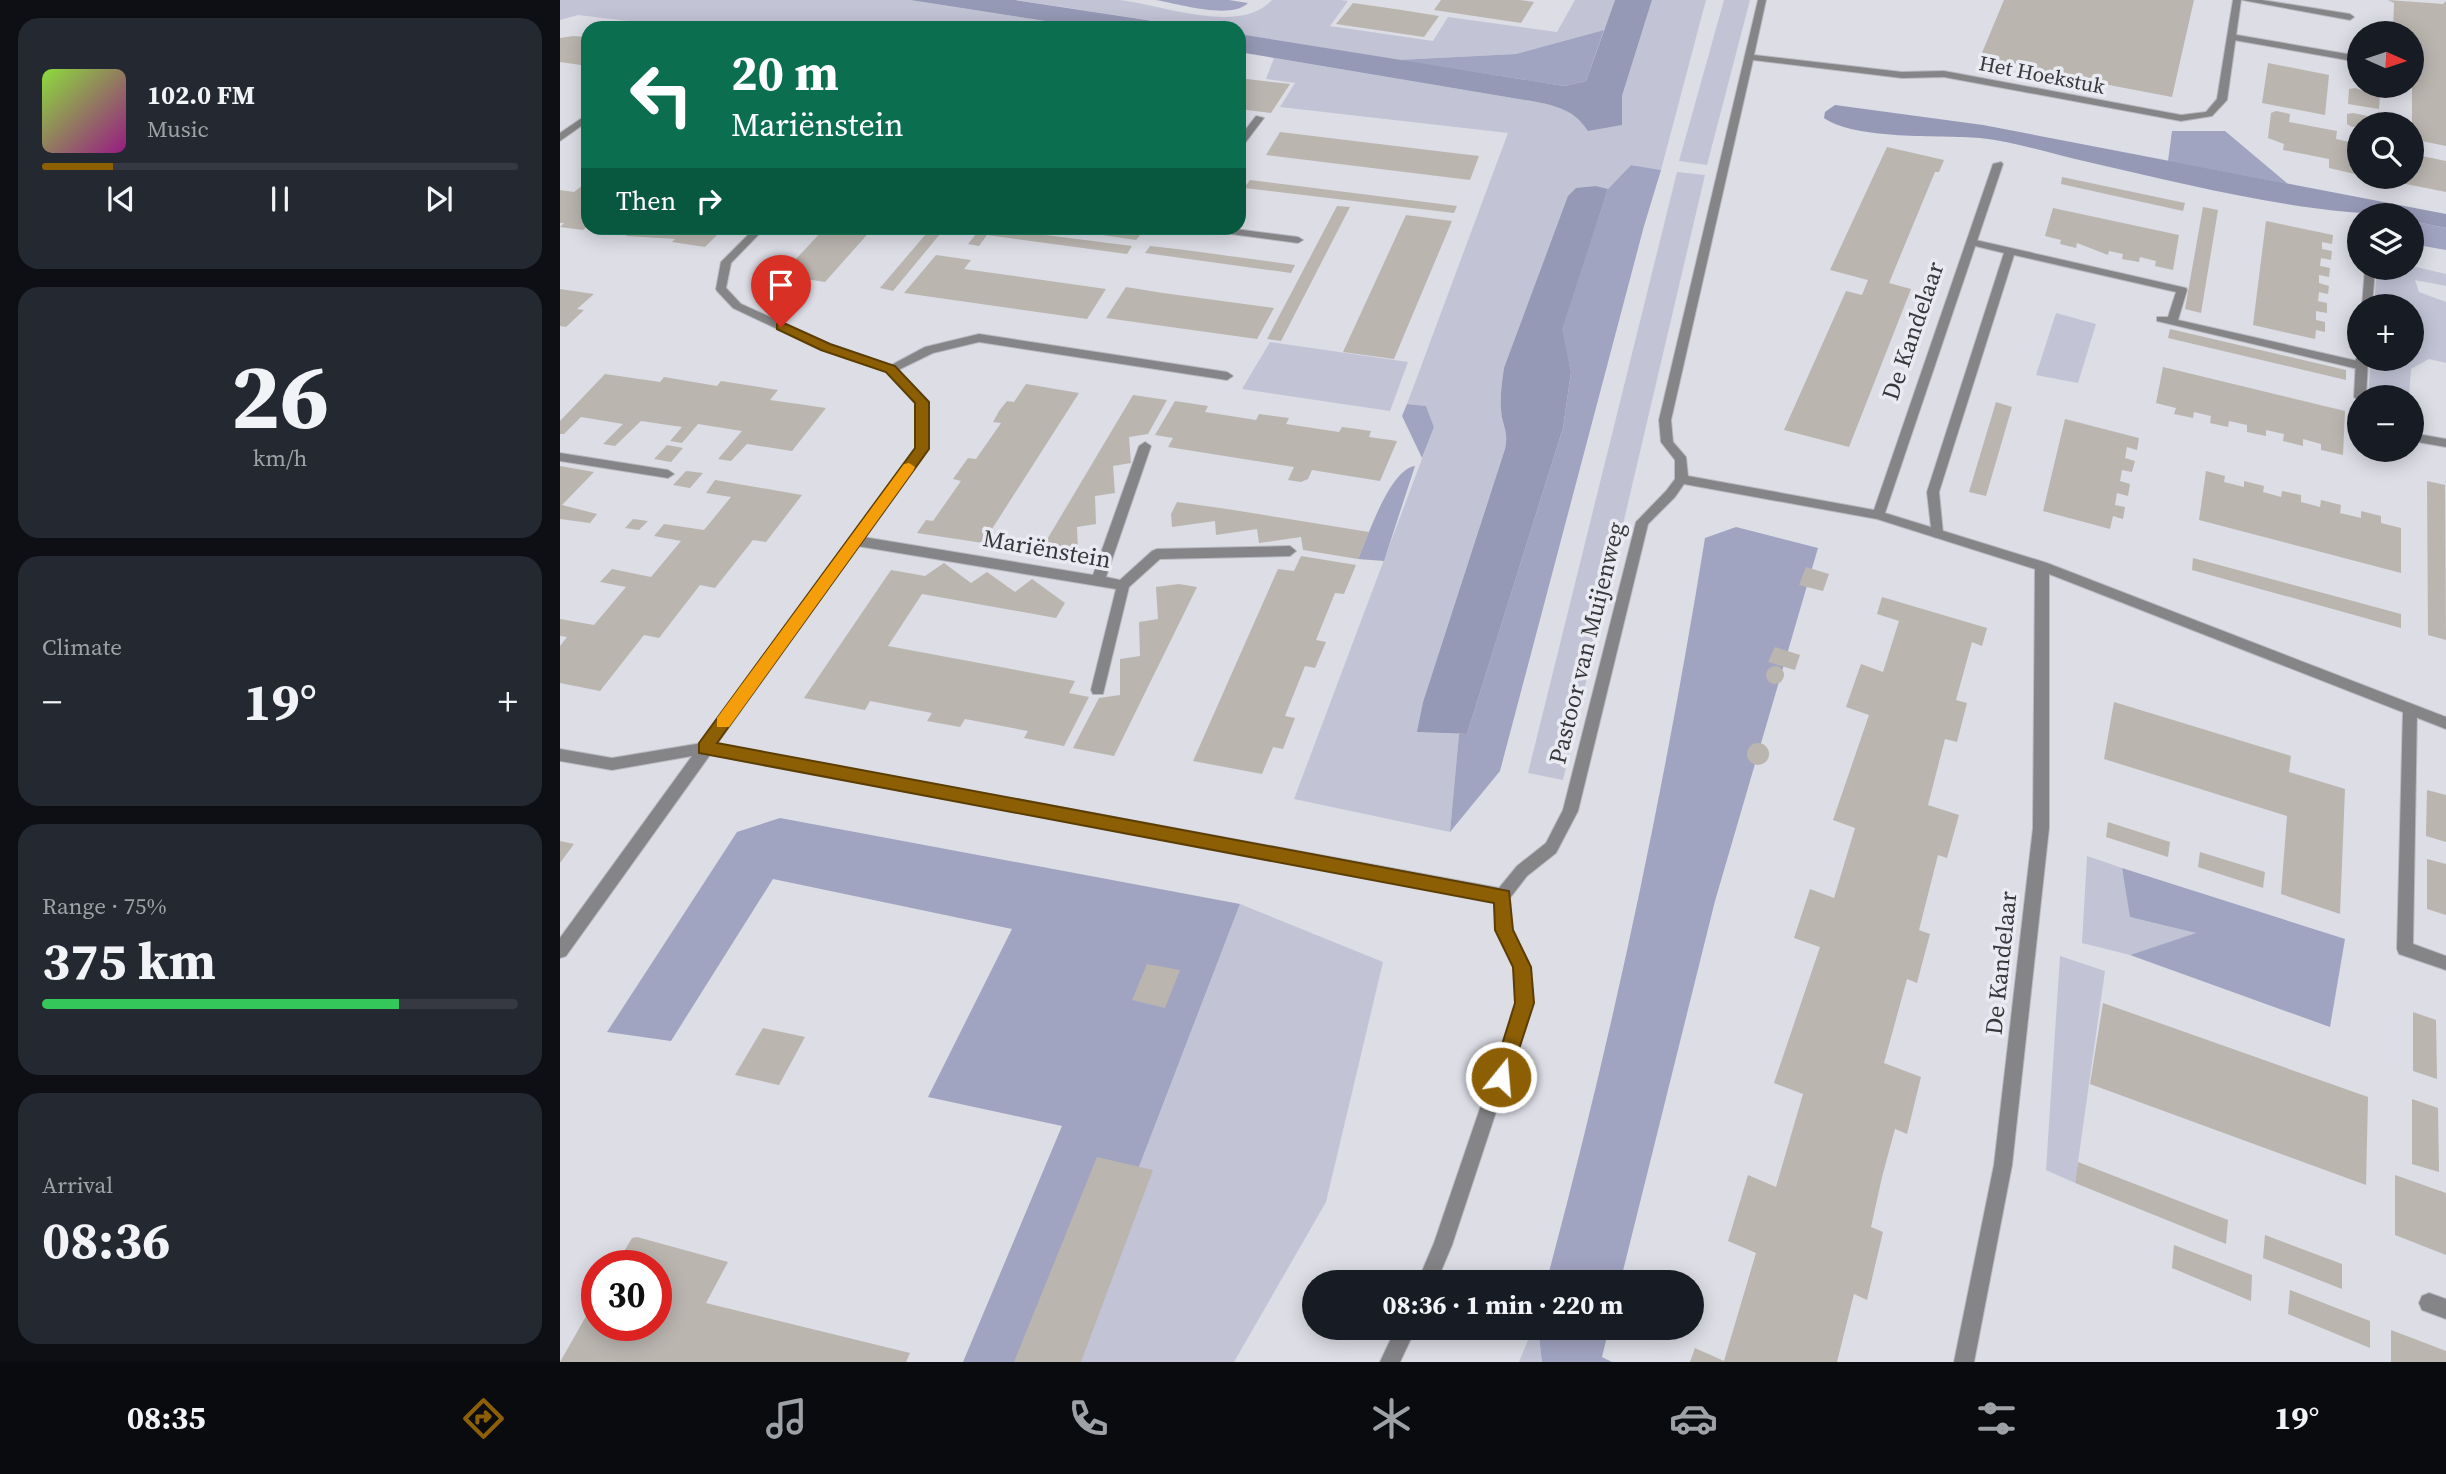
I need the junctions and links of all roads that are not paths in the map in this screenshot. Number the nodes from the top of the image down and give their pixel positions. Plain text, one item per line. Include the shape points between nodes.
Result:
1 (1762, 0) edge
2 (2237, 0) edge
3 (2246, 0) edge
4 (2350, 17) dead end
5 (2231, 37) junction
6 (1748, 57) junction
7 (2347, 57) dead end
8 (1259, 118) dead end
9 (581, 122) edge
10 (1246, 136) edge
11 (560, 138) edge
12 (1998, 164) dead end
13 (1246, 233) edge
14 (753, 235) edge
15 (1298, 240) dead end
16 (1971, 242) junction
17 (2011, 251) junction
18 (2347, 359) edge
19 (890, 369) junction
20 (1227, 376) dead end
21 (2424, 439) edge
22 (2446, 443) edge
23 (1145, 446) dead end
24 (560, 457) edge
25 (668, 474) dead end
26 (1681, 479) junction
27 (1878, 515) junction
28 (1937, 533) junction
29 (857, 541) junction
30 (1290, 551) dead end
31 (2042, 566) junction
32 (1098, 581) junction
33 (1123, 585) junction
34 (1098, 690) dead end
35 (2410, 710) junction
36 (2446, 723) edge
37 (705, 748) junction
38 (560, 755) edge
39 (1502, 896) junction
40 (560, 951) edge
41 (2446, 963) edge
42 (1432, 1270) edge
43 (1400, 1340) edge
44 (1390, 1362) edge
45 (1964, 1362) edge

1 - 6 street
2 - 5 street, Het Hoekstuk
3 - 4 street
5 - 6 street, Het Hoekstuk via 2222,100 2209,114 2181,118 1944,74 1902,75
5 - 7 street
6 - 26 street via 1665,420 1667,441 1681,460
8 - 10 street
9 - 11 street
12 - 16 street, De Kandelaar
13 - 15 street
14 - 19 street via 726,262 721,289 737,306 826,347
16 - 17 street
16 - 27 street, De Kandelaar
17 - 18 street via 2182,290 2166,320
17 - 28 street via 1933,492
19 - 20 street via 929,350 979,338
19 - 29 street via 922,402 922,449
21 - 22 street
23 - 32 street
24 - 25 street
26 - 27 street
26 - 39 street, Pastoor van Muijenweg via 1672,495 1654,506 1642,522 1570,811 1551,848 1522,871
27 - 28 street
28 - 31 street
29 - 32 street, Mariënstein
29 - 37 street
30 - 33 street via 1157,554
31 - 35 street
31 - 45 street, De Kandelaar via 2041,828 2003,1165
32 - 33 street, Mariënstein
33 - 34 street, Mariënstein
35 - 36 street
35 - 41 street via 2405,949
37 - 38 street via 612,764
37 - 39 street
37 - 40 street
39 - 42 street via 1504,930 1522,967 1524,1003
43 - 44 street

